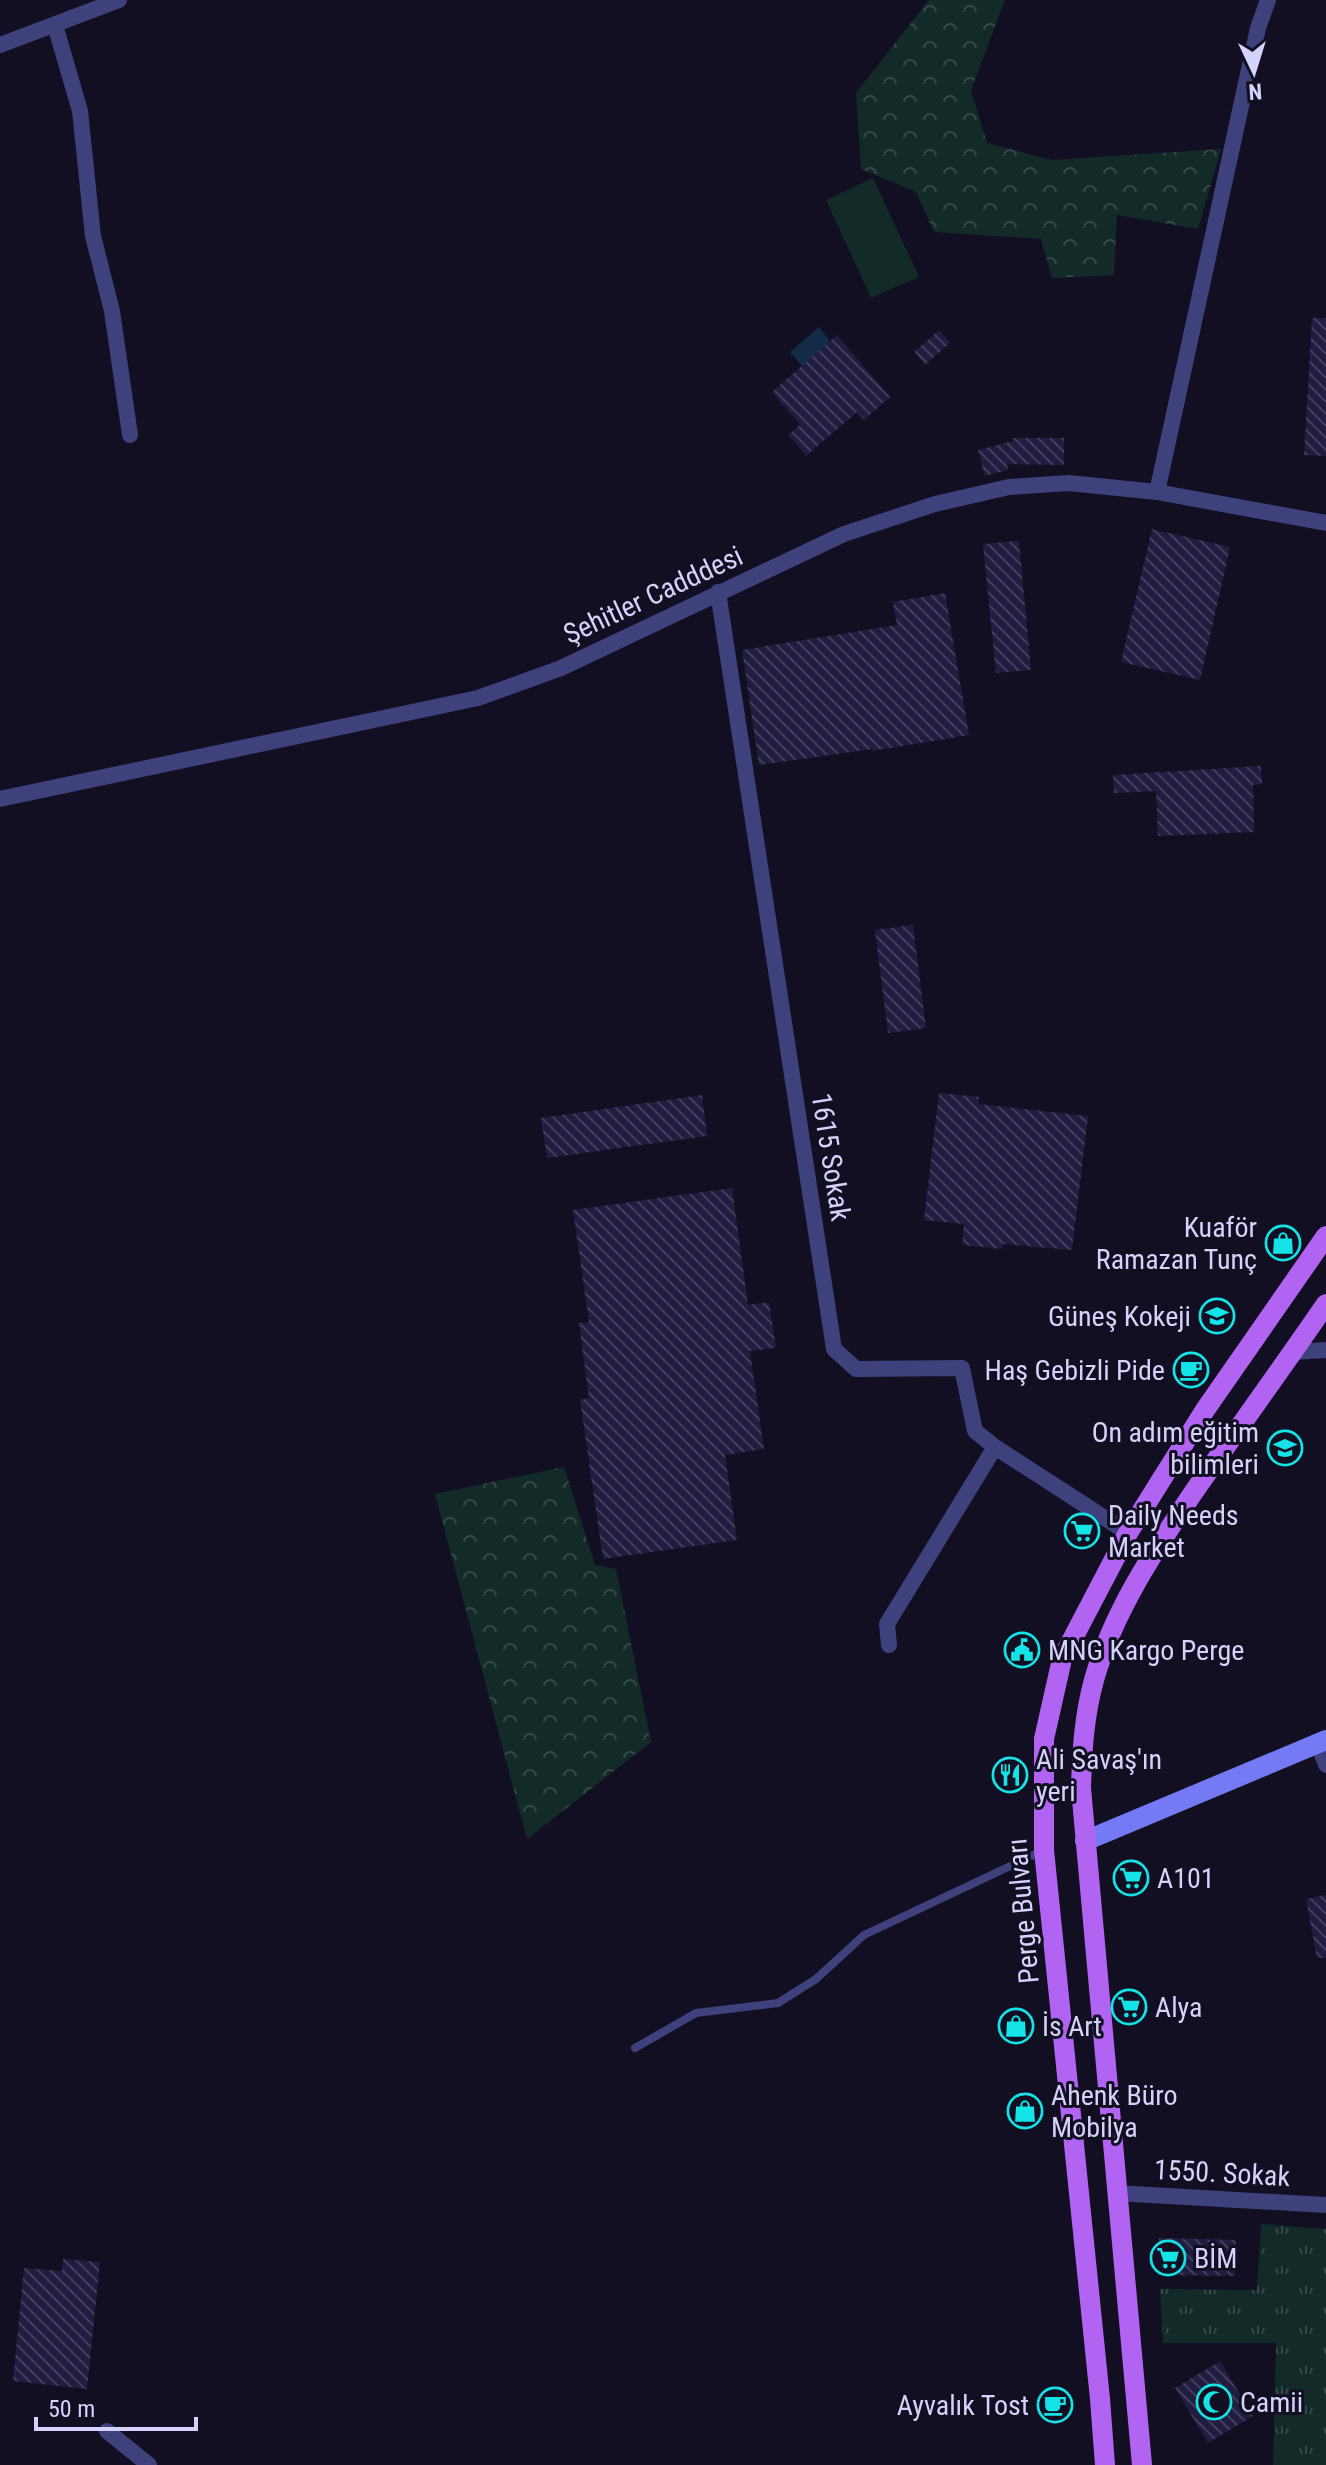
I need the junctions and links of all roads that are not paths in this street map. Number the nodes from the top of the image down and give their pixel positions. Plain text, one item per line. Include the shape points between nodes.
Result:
1 (119, 0) edge
2 (1268, 0) edge
3 (55, 25) junction
4 (0, 45) edge
5 (130, 435) dead end
6 (1157, 492) junction
7 (1326, 523) edge
8 (718, 592) junction
9 (0, 799) edge
10 (1326, 1236) edge
11 (1326, 1304) edge
12 (1326, 1350) edge
13 (1293, 1352) junction
14 (995, 1447) junction
15 (1128, 1533) junction
16 (889, 1645) dead end
17 (1322, 1742) edge
18 (1326, 1765) edge
19 (1085, 1841) junction
20 (1044, 1850) junction
21 (635, 2048) dead end
22 (1116, 2193) junction
23 (1326, 2205) edge
24 (107, 2431) dead end
25 (149, 2465) edge
26 (1105, 2465) edge
27 (1142, 2465) edge

1 - 3 street
2 - 6 street
3 - 4 street
3 - 5 street via 80,111 93,236 112,311
6 - 7 street, Şehitler Cadddesi
6 - 8 street, Şehitler Cadddesi via 1069,483 964,497 844,534
8 - 9 street, Şehitler Cadddesi via 561,668 478,698
8 - 14 street, 1615 Sokak via 834,1349 856,1369 962,1368 975,1431
10 - 15 main road, Perge Bulvarı via 1205,1410
11 - 13 main road
12 - 13 street
13 - 19 main road via 1149,1558 1112,1631 1094,1680 1082,1740
14 - 15 street, 1615 Sokak
14 - 16 street via 887,1624
15 - 20 main road, Perge Bulvarı via 1062,1659 1044,1739
17 - 18 street
17 - 19 street
19 - 22 main road
20 - 21 lane via 864,1935 816,1979 778,2003 696,2013
20 - 26 main road, Perge Bulvarı
22 - 23 street, 1550. Sokak
22 - 27 main road
24 - 25 street

